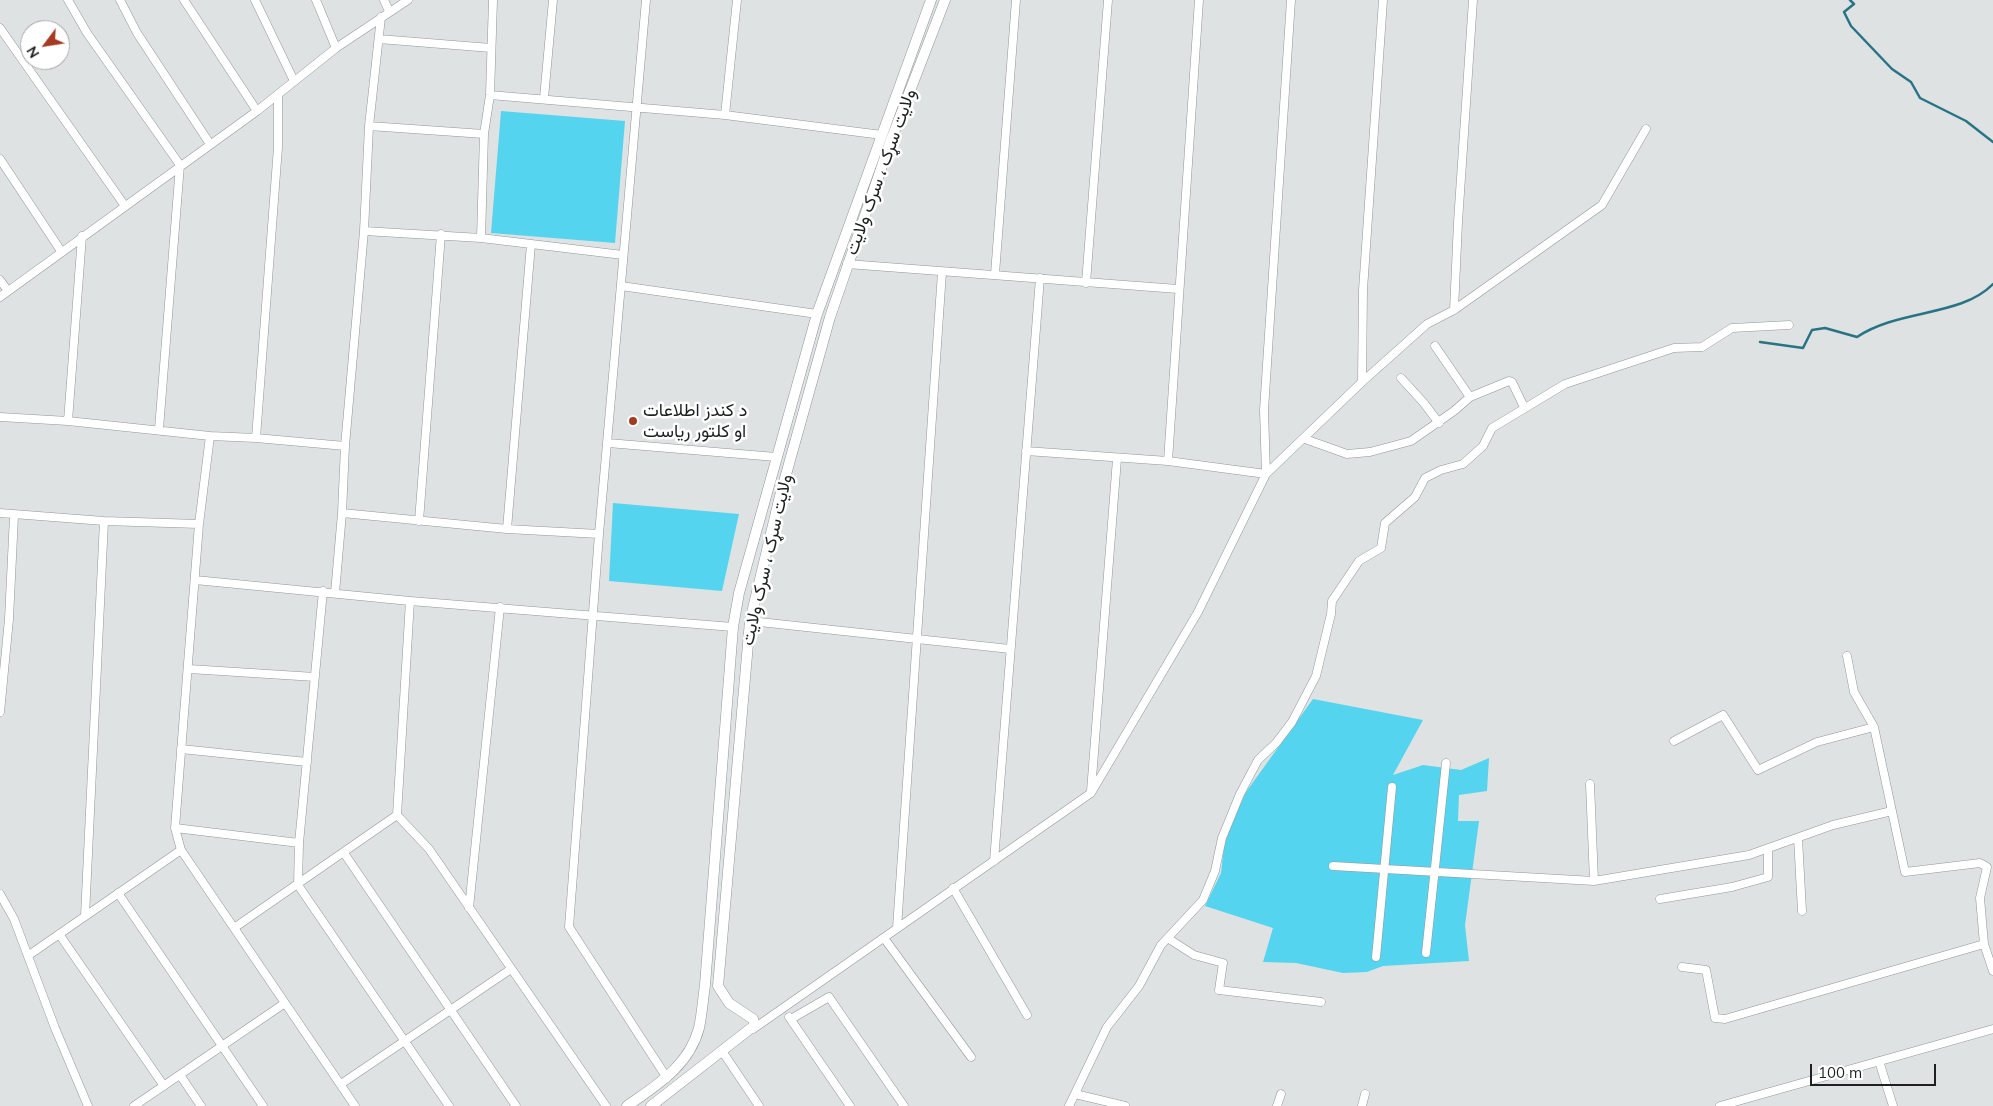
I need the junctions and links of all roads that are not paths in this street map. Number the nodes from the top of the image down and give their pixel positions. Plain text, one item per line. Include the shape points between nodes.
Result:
1 (68, 0) edge
2 (120, 0) edge
3 (184, 0) edge
4 (255, 0) edge
5 (316, 0) edge
6 (384, 0) edge
7 (408, 0) edge
8 (493, 0) edge
9 (554, 0) edge
10 (646, 0) edge
11 (736, 0) edge
12 (931, 0) edge
13 (945, 0) edge
14 (1016, 0) edge
15 (1108, 0) edge
16 (1199, 0) edge
17 (1291, 0) edge
18 (1382, 0) edge
19 (1474, 0) edge
20 (389, 12) junction
21 (381, 17) junction
22 (0, 28) edge
23 (379, 39) junction
24 (336, 48) junction
25 (491, 48) junction
26 (294, 81) junction
27 (278, 95) junction
28 (490, 95) junction
29 (544, 98) junction
30 (638, 107) junction
31 (257, 111) junction
32 (725, 115) junction
33 (369, 126) junction
34 (1646, 129) dead end
35 (484, 134) junction
36 (882, 135) junction
37 (210, 144) junction
38 (0, 159) edge
39 (180, 165) junction
40 (125, 206) junction
41 (364, 231) junction
42 (442, 234) junction
43 (82, 236) junction
44 (481, 238) junction
45 (531, 244) junction
46 (61, 251) junction
47 (623, 255) junction
48 (847, 264) junction
49 (942, 272) junction
50 (996, 274) junction
51 (1040, 278) junction
52 (0, 280) edge
53 (1086, 283) junction
54 (620, 286) junction
55 (1178, 289) junction
56 (8, 291) junction
57 (0, 297) edge
58 (1454, 310) junction
59 (817, 314) junction
60 (1789, 325) dead end
61 (1435, 346) dead end
62 (1401, 378) dead end
63 (1362, 382) junction
64 (1470, 397) junction
65 (1524, 407) junction
66 (0, 417) edge
67 (68, 421) junction
68 (1439, 422) junction
69 (159, 429) junction
70 (210, 436) junction
71 (256, 438) junction
72 (1305, 439) junction
73 (608, 443) junction
74 (345, 446) junction
75 (1026, 451) junction
76 (776, 457) junction
77 (1117, 458) junction
78 (1168, 461) junction
79 (1266, 474) junction
80 (0, 513) edge
81 (342, 513) junction
82 (14, 516) junction
83 (104, 521) junction
84 (418, 521) junction
85 (199, 524) junction
86 (507, 529) junction
87 (599, 534) junction
88 (195, 580) junction
89 (323, 592) junction
90 (335, 593) junction
91 (410, 601) junction
92 (500, 607) junction
93 (593, 617) junction
94 (750, 621) junction
95 (733, 626) junction
96 (915, 638) junction
97 (1010, 649) junction
98 (1847, 656) dead end
99 (189, 669) junction
100 (315, 677) junction
101 (0, 712) edge
102 (1874, 727) junction
103 (1674, 741) dead end
104 (182, 749) junction
105 (307, 762) junction
106 (1446, 764) dead end
107 (1590, 784) dead end
108 (1392, 787) dead end
109 (1091, 793) junction
110 (1892, 811) junction
111 (397, 815) junction
112 (175, 828) junction
113 (1798, 838) junction
114 (299, 843) junction
115 (181, 850) junction
116 (1768, 850) junction
117 (344, 853) junction
118 (994, 861) junction
119 (1332, 866) dead end
120 (1384, 869) junction
121 (1434, 872) junction
122 (1594, 881) junction
123 (298, 885) junction
124 (953, 888) junction
125 (0, 894) edge
126 (118, 894) junction
127 (1660, 899) dead end
128 (469, 908) junction
129 (1802, 911) dead end
130 (84, 916) junction
131 (234, 928) junction
132 (898, 928) junction
133 (59, 934) junction
134 (884, 938) junction
135 (1168, 939) junction
136 (1984, 944) junction
137 (1426, 953) dead end
138 (28, 955) junction
139 (1376, 957) dead end
140 (1682, 967) dead end
141 (510, 969) junction
142 (1993, 971) edge
143 (705, 986) junction
144 (718, 986) junction
145 (1321, 1002) dead end
146 (285, 1003) junction
147 (784, 1009) junction
148 (450, 1010) junction
149 (1027, 1015) dead end
150 (791, 1019) junction
151 (753, 1029) junction
152 (1993, 1029) edge
153 (405, 1041) junction
154 (222, 1046) junction
155 (722, 1051) junction
156 (971, 1057) dead end
157 (1880, 1061) junction
158 (180, 1075) junction
159 (668, 1078) junction
160 (341, 1084) junction
161 (164, 1086) junction
162 (1075, 1094) junction
163 (1281, 1094) dead end
164 (1365, 1094) dead end
165 (88, 1106) edge
166 (134, 1106) edge
167 (201, 1106) edge
168 (263, 1106) edge
169 (355, 1106) edge
170 (449, 1106) edge
171 (516, 1106) edge
172 (606, 1106) edge
173 (627, 1106) edge
174 (651, 1106) edge
175 (760, 1106) edge
176 (850, 1106) edge
177 (904, 1106) edge
178 (1069, 1106) edge
179 (1125, 1106) edge
180 (1277, 1106) edge
181 (1362, 1106) edge
182 (1720, 1106) edge
183 (1893, 1106) edge

1 - 39 street via 87,33
2 - 37 street via 137,33
3 - 31 street
4 - 26 street
5 - 24 street
6 - 20 street
7 - 20 street
8 - 25 street
9 - 29 street
10 - 30 street
11 - 32 street
12 - 36 main road, ولایت سړک ، سرک ولایت
13 - 48 main road, ولایت سړک ، سرک ولایت
14 - 50 street
15 - 53 street
16 - 55 street
17 - 79 street via 1264,410
18 - 63 street via 1363,290
19 - 58 street
20 - 21 street
21 - 23 street
21 - 24 street
22 - 40 street
23 - 25 street
23 - 33 street
24 - 26 street
25 - 28 street
26 - 27 street
27 - 31 street
27 - 71 street via 278,147
28 - 29 street
28 - 35 street
29 - 30 street
30 - 32 street
30 - 47 street
31 - 37 street
32 - 36 street
33 - 35 street
33 - 41 street
34 - 58 street via 1602,205
35 - 44 street
36 - 59 main road, ولایت سړک ، سرک ولایت
37 - 39 street
38 - 46 street
39 - 40 street
39 - 69 street
40 - 43 street
41 - 42 street
41 - 74 street
42 - 44 street
42 - 84 street
43 - 46 street
43 - 67 street
44 - 45 street
45 - 47 street
45 - 86 street
46 - 56 street
47 - 54 street
48 - 49 street
48 - 94 main road, ولایت سړک ، سرک ولایت via 782,487
49 - 50 street
49 - 96 street
50 - 51 street
51 - 53 street
51 - 75 street
52 - 56 street
53 - 55 street
54 - 59 street
54 - 73 street
55 - 78 street
56 - 57 street
58 - 63 street via 1427,324
59 - 76 main road, ولایت سړک ، سرک ولایت
60 - 65 street via 1732,328 1702,347 1674,348 1566,384
61 - 64 street
62 - 68 street
63 - 72 street
64 - 65 street via 1509,381
64 - 68 street
65 - 135 street via 1492,428 1483,446 1463,464 1425,478 1415,497 1385,523 1381,548 1359,561 1350,573 1332,601 1316,676 1292,722 1258,760 1240,794 1203,900
66 - 67 street
67 - 69 street
68 - 72 street via 1411,441 1370,452 1347,454
69 - 70 street
70 - 71 street
70 - 85 street
71 - 74 street
72 - 79 street
73 - 76 street
73 - 87 street
74 - 81 street
75 - 77 street
75 - 97 street
76 - 95 main road, ولایت سړک ، سرک ولایت
77 - 78 street
77 - 109 street
78 - 79 street
79 - 109 street via 1198,612
80 - 82 street
81 - 84 street
81 - 90 street
82 - 83 street
82 - 101 street
83 - 85 street
83 - 130 street
84 - 86 street
85 - 88 street
86 - 87 street
87 - 93 street
88 - 89 street
88 - 99 street
89 - 90 street
89 - 100 street
90 - 91 street
91 - 92 street
91 - 111 street
92 - 93 street
92 - 128 street
93 - 95 street
93 - 159 street via 569,927
94 - 96 street
94 - 144 main road, ولایت سړک ، سرک ولایت
95 - 143 main road, ولایت سړک ، سرک ولایت
96 - 97 street
96 - 132 street
97 - 118 street
98 - 102 street via 1854,692
99 - 100 street
99 - 104 street
100 - 105 street
102 - 103 street via 1817,742 1758,770 1723,716
102 - 110 street
104 - 105 street
104 - 112 street
105 - 114 street
106 - 121 street
107 - 122 street
108 - 120 street
109 - 118 street
110 - 113 street via 1833,825
110 - 136 street via 1905,872 1980,864 1987,867 1980,898
111 - 117 street
111 - 128 street via 429,849
112 - 114 street
112 - 115 street
113 - 116 street
113 - 129 street
114 - 123 street
115 - 126 street
115 - 131 street
116 - 122 street via 1642,875
116 - 127 street via 1768,877
117 - 123 street
117 - 148 street
118 - 124 street
119 - 120 street
120 - 121 street
120 - 139 street
121 - 122 street
121 - 137 street
123 - 131 street
123 - 153 street
124 - 132 street
124 - 149 street
125 - 138 street
126 - 130 street
126 - 154 street
128 - 141 street
130 - 133 street
131 - 146 street
132 - 134 street
133 - 138 street
133 - 161 street
134 - 147 street
134 - 156 street
135 - 145 street via 1194,956 1223,964 1219,990
135 - 162 street via 1161,945 1139,986 1107,1027
136 - 140 street via 1725,1019 1715,1018 1706,970
136 - 142 street
138 - 165 street
141 - 148 street
141 - 172 street
143 - 144 main road
143 - 159 main road, ولایت سړک ، سرک ولایت via 699,1027 691,1048
144 - 151 main road via 728,1003 753,1020
146 - 154 street
146 - 160 street
147 - 150 street
147 - 151 street
148 - 153 street
148 - 171 street
150 - 176 street
150 - 177 street via 829,997
151 - 155 main road
152 - 157 street
153 - 160 street
153 - 170 street
154 - 158 street
154 - 168 street
155 - 174 main road
155 - 175 street
157 - 182 street
157 - 183 street
158 - 161 street
158 - 167 street
159 - 173 main road, ولایت سړک ، سرک ولایت
160 - 169 street
161 - 166 street
162 - 178 street
162 - 179 street
163 - 180 street
164 - 181 street

